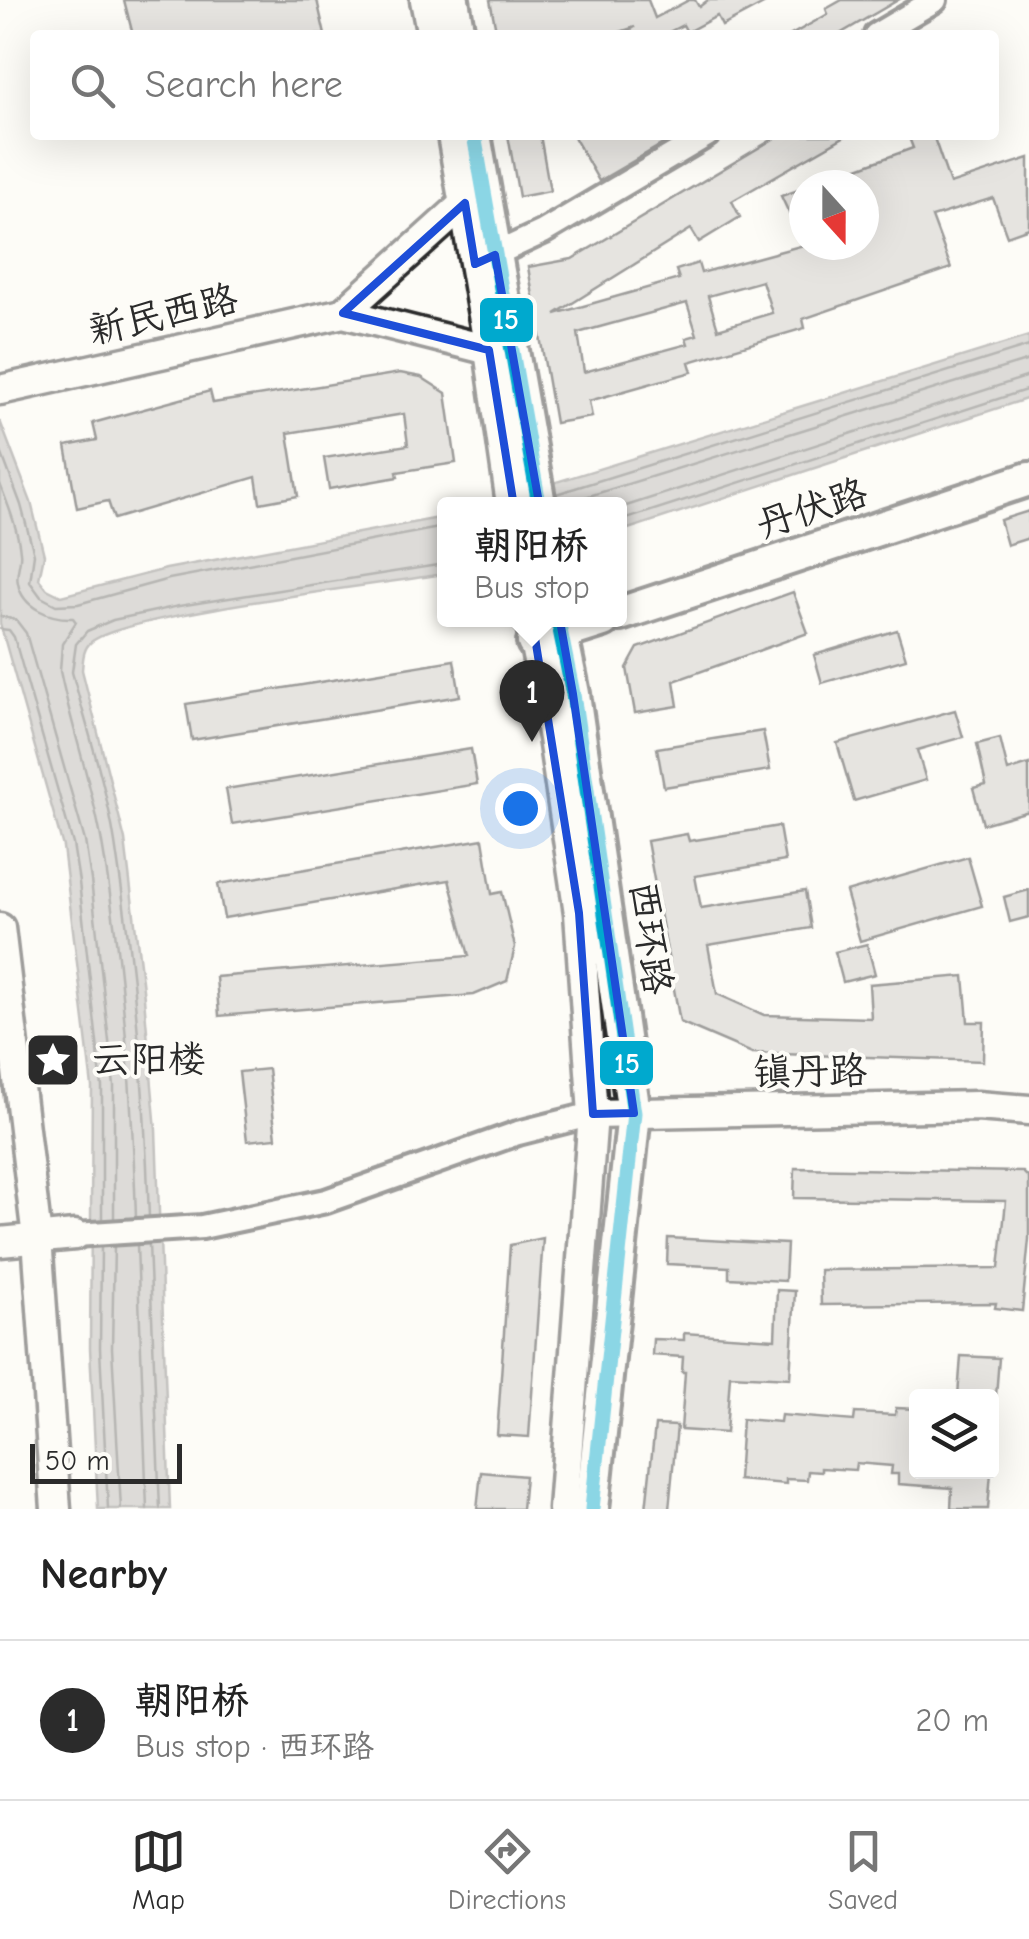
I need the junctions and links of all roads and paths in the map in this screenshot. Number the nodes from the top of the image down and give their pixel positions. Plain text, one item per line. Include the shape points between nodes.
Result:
1 (426, 0) edge
2 (452, 0) edge
3 (935, 0) edge
4 (431, 30) edge
5 (457, 30) edge
6 (884, 30) edge
7 (453, 140) edge
8 (474, 140) edge
9 (699, 140) edge
10 (465, 203) junction
11 (485, 259) junction
12 (343, 312) junction
13 (489, 350) junction
14 (8, 388) edge
15 (517, 456) junction
16 (1029, 479) edge
17 (511, 497) edge
18 (536, 497) edge
19 (627, 612) edge
20 (546, 629) edge
21 (0, 928) edge
22 (1029, 1110) edge
23 (634, 1113) junction
24 (593, 1114) junction
25 (75, 1235) joint
26 (36, 1238) junction
27 (0, 1242) edge
28 (56, 1509) edge
29 (564, 1509) edge
30 (592, 1509) edge

1 - 4 street
2 - 5 main road
3 - 6 street
7 - 10 street
8 - 11 main road
9 - 11 street
10 - 11 street
10 - 12 street, 新民西路
11 - 13 street
11 - 15 main road
12 - 13 street, 新民西路
12 - 14 street, 新民西路
13 - 15 street
15 - 17 street
15 - 18 main road
16 - 19 main road, 丹伏路
20 - 23 main road, 西环路
20 - 24 street, 西环路
21 - 26 street
22 - 23 street, 镇丹路
23 - 24 street, 镇丹路
23 - 30 main road, 西环路
24 - 25 street via 518,1132 326,1201 202,1227
24 - 29 street, 西环路
25 - 26 street
26 - 27 street
26 - 28 street

